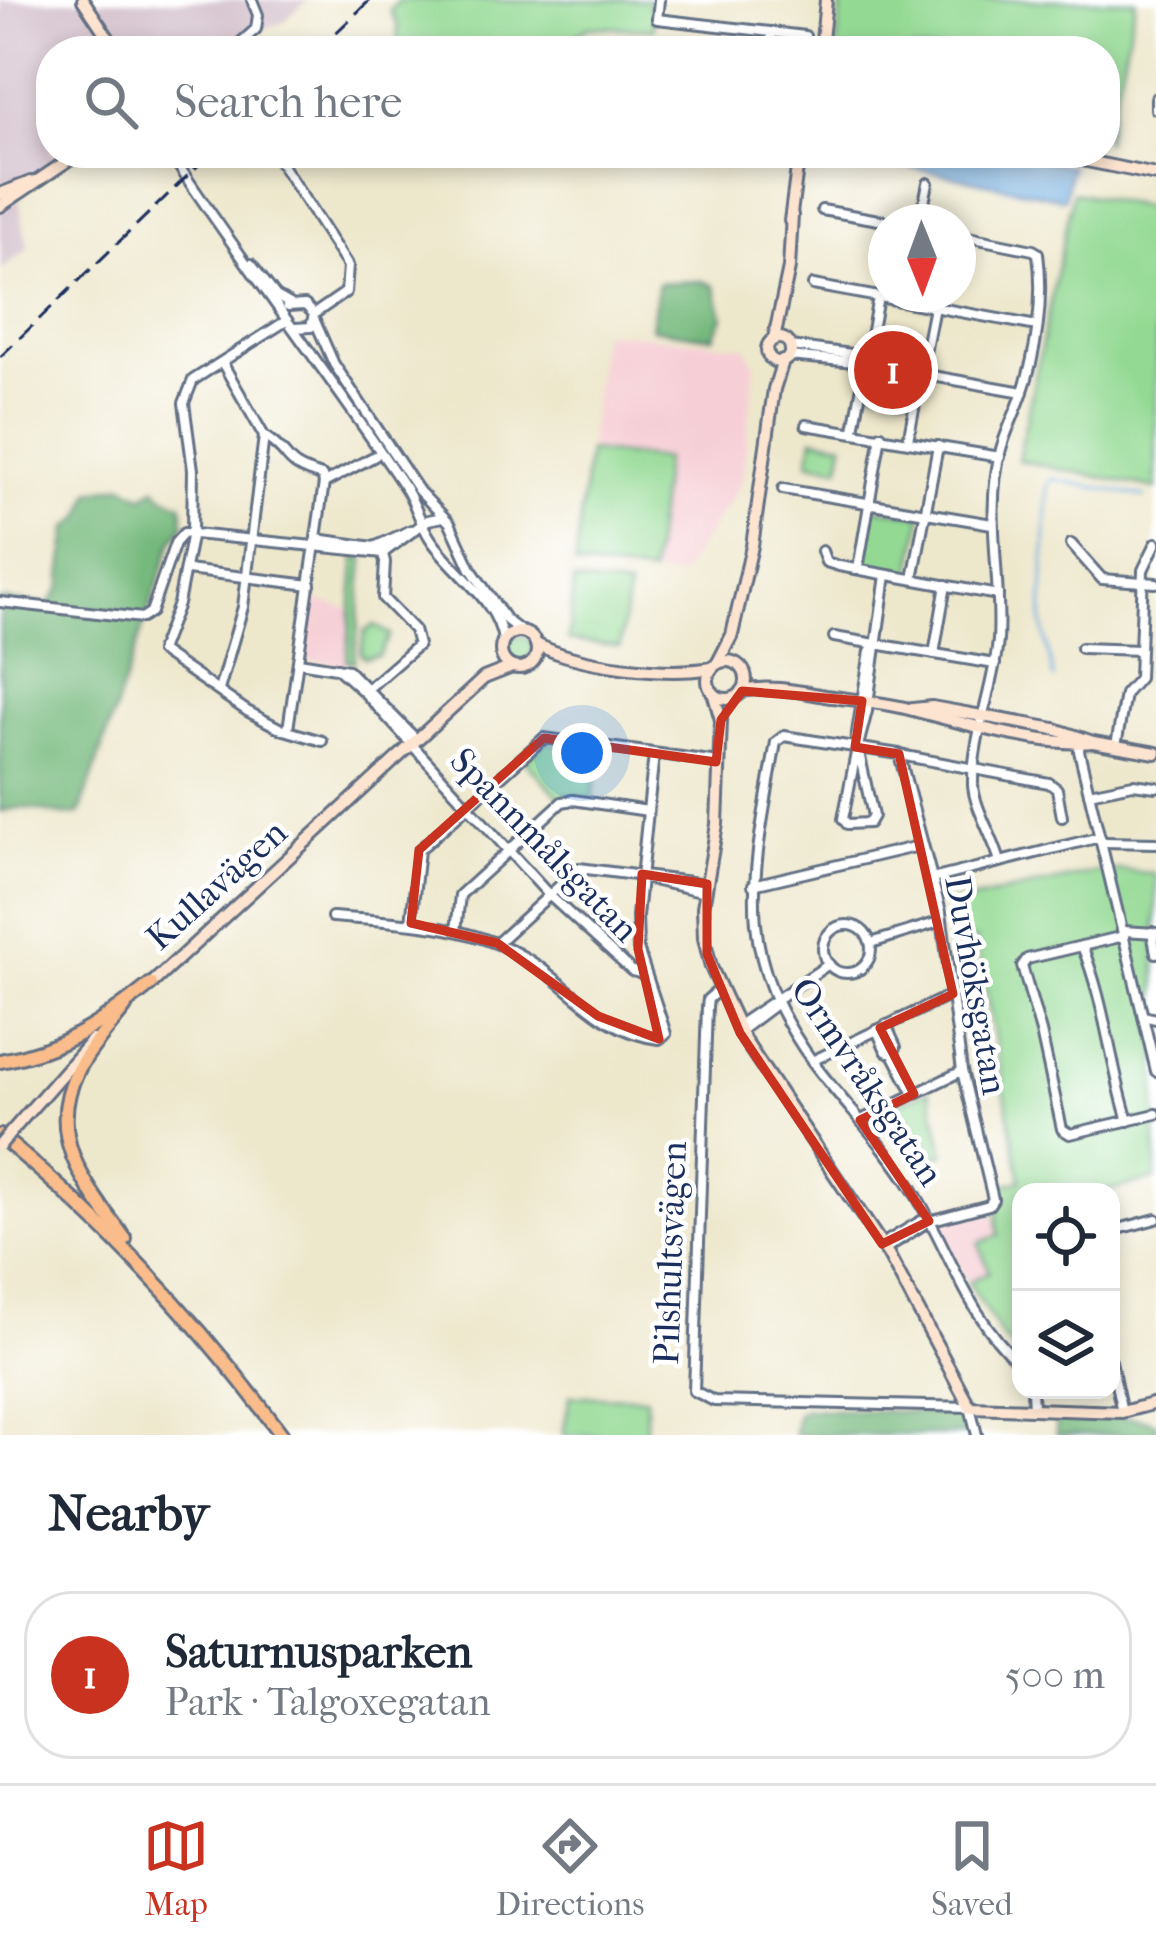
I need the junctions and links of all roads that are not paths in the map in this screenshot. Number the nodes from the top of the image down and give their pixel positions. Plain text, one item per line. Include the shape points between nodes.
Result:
1 (83, 0) edge
2 (251, 0) edge
3 (659, 0) edge
4 (824, 0) edge
5 (772, 32) junction
6 (805, 35) dead end
7 (107, 36) edge
8 (250, 36) edge
9 (772, 36) edge
10 (820, 36) edge
11 (1156, 98) edge
12 (1156, 109) edge
13 (58, 168) edge
14 (179, 168) edge
15 (284, 168) edge
16 (797, 168) edge
17 (1118, 168) edge
18 (45, 176) junction
19 (1156, 176) edge
20 (928, 183) dead end
21 (0, 194) edge
22 (924, 204) edge
23 (0, 206) edge
24 (822, 210) dead end
25 (868, 218) edge
26 (976, 239) edge
27 (238, 250) junction
28 (813, 285) dead end
29 (868, 295) edge
30 (290, 304) junction
31 (875, 312) edge
32 (933, 312) edge
33 (961, 312) edge
34 (315, 318) junction
35 (288, 321) junction
36 (1037, 326) junction
37 (782, 350) junction
38 (866, 360) junction
39 (223, 364) junction
40 (921, 374) junction
41 (1023, 392) junction
42 (806, 425) dead end
43 (854, 430) junction
44 (881, 435) junction
45 (264, 436) junction
46 (908, 440) junction
47 (938, 446) junction
48 (375, 456) dead end
49 (1000, 457) junction
50 (324, 483) junction
51 (783, 488) dead end
52 (869, 503) junction
53 (926, 513) junction
54 (443, 517) junction
55 (992, 524) junction
56 (424, 526) junction
57 (452, 529) junction
58 (192, 532) junction
59 (252, 540) junction
60 (433, 542) junction
61 (316, 543) junction
62 (1156, 543) edge
63 (1072, 544) dead end
64 (382, 549) junction
65 (822, 551) dead end
66 (858, 569) junction
67 (187, 570) junction
68 (886, 574) junction
69 (247, 577) junction
70 (914, 580) junction
71 (1142, 582) junction
72 (1156, 583) edge
73 (310, 585) junction
74 (946, 585) junction
75 (998, 595) junction
76 (0, 602) edge
77 (522, 632) junction
78 (733, 634) junction
79 (834, 637) dead end
80 (536, 644) junction
81 (875, 644) junction
82 (502, 645) junction
83 (1081, 648) dead end
84 (1140, 650) junction
85 (934, 654) junction
86 (565, 656) junction
87 (299, 662) junction
88 (533, 662) junction
89 (995, 664) junction
90 (715, 666) junction
91 (512, 667) junction
92 (740, 668) junction
93 (672, 671) junction
94 (484, 678) junction
95 (1139, 678) junction
96 (1156, 679) edge
97 (774, 688) junction
98 (711, 689) junction
99 (219, 690) junction
100 (367, 690) junction
101 (739, 694) junction
102 (865, 702) junction
103 (721, 720) junction
104 (984, 722) junction
105 (287, 730) junction
106 (322, 741) dead end
107 (1084, 741) junction
108 (414, 742) junction
109 (1116, 746) junction
110 (857, 750) junction
111 (1156, 753) edge
112 (654, 754) junction
113 (898, 754) junction
114 (718, 763) junction
115 (974, 769) junction
116 (1156, 787) edge
117 (1090, 793) junction
118 (468, 806) junction
119 (648, 811) junction
120 (1063, 817) dead end
121 (1101, 840) junction
122 (1156, 843) edge
123 (923, 845) junction
124 (508, 851) junction
125 (1000, 862) junction
126 (642, 877) junction
127 (932, 879) junction
128 (754, 885) junction
129 (706, 888) junction
130 (549, 895) junction
131 (332, 916) dead end
132 (942, 921) junction
133 (411, 923) junction
134 (456, 931) junction
135 (1154, 932) edge
136 (1124, 933) junction
137 (497, 943) junction
138 (871, 943) junction
139 (1082, 946) junction
140 (1156, 953) edge
141 (829, 964) junction
142 (644, 974) junction
143 (151, 984) junction
144 (720, 989) junction
145 (953, 994) junction
146 (776, 1002) junction
147 (125, 1007) junction
148 (1143, 1016) junction
149 (1156, 1019) edge
150 (738, 1028) junction
151 (881, 1028) junction
152 (0, 1060) edge
153 (812, 1061) junction
154 (1156, 1070) edge
155 (962, 1071) junction
156 (914, 1094) junction
157 (1156, 1114) edge
158 (861, 1120) junction
159 (1128, 1120) junction
160 (2, 1141) edge
161 (1156, 1219) edge
162 (929, 1221) junction
163 (1120, 1229) edge
164 (883, 1247) junction
165 (155, 1277) junction
166 (1012, 1356) edge
167 (1032, 1399) edge
168 (1119, 1399) edge
169 (1156, 1402) edge
170 (970, 1407) junction
171 (1033, 1409) junction
172 (1122, 1412) junction
173 (273, 1435) edge
174 (283, 1435) edge
175 (977, 1435) edge

1 - 7 street
2 - 8 street via 258,15
3 - 5 street via 657,20
4 - 10 street
5 - 6 street
5 - 9 street
11 - 12 street
13 - 18 street
14 - 27 street
15 - 34 street via 348,266 346,292
16 - 37 street
17 - 19 street
18 - 21 street
18 - 23 street
20 - 22 street
24 - 25 street
26 - 36 street via 1039,253
27 - 30 street
27 - 35 street
28 - 29 street
30 - 34 street via 305,305
30 - 35 street
31 - 38 street
32 - 40 street
33 - 36 street
34 - 35 street via 307,329
34 - 54 street via 334,364
35 - 39 street
35 - 56 street
36 - 41 street
37 - 38 street
37 - 78 street
38 - 43 street
39 - 45 street
39 - 58 street via 193,380 185,396
40 - 41 street
40 - 46 street
41 - 49 street
42 - 43 street
43 - 44 street
44 - 46 street
44 - 52 street
45 - 50 street via 295,470
45 - 59 street
46 - 47 street
47 - 49 street
47 - 53 street
48 - 50 street
49 - 55 street
50 - 61 street
51 - 52 street
52 - 53 street
52 - 66 street
53 - 55 street
53 - 70 street
54 - 56 street
54 - 57 street
55 - 75 street
56 - 60 street
56 - 64 street
57 - 60 street via 446,541
57 - 77 street via 471,569
58 - 59 street
58 - 67 street
58 - 76 street via 177,540 145,617
59 - 61 street
59 - 69 street
60 - 82 street via 500,628
61 - 64 street
61 - 73 street
62 - 71 street
63 - 71 street via 1102,579
64 - 100 street via 383,598 418,645
65 - 66 street via 826,562
66 - 68 street
67 - 69 street
67 - 99 street via 160,651
68 - 70 street
68 - 81 street
69 - 73 street
69 - 99 street
70 - 74 street
71 - 72 street
71 - 84 street
73 - 87 street
74 - 75 street
74 - 85 street
75 - 89 street
77 - 80 street, Kullavägen
77 - 82 street
78 - 90 street
78 - 92 street
79 - 81 street
80 - 86 street, Kullavägen
80 - 88 street
81 - 85 street
81 - 102 street
82 - 91 street
82 - 94 street, Kullavägen
83 - 84 street
84 - 95 street
85 - 89 street
86 - 88 street, Kullavägen
86 - 93 street, Kullavägen
87 - 100 street, Spannmålsgatan via 348,670
87 - 105 street
88 - 91 street, Kullavägen
89 - 104 street
90 - 92 street, Kullavägen
90 - 93 street, Kullavägen
90 - 98 street
91 - 94 street, Kullavägen
92 - 97 street
92 - 101 street
93 - 98 street, Kullavägen
94 - 108 street, Kullavägen
95 - 96 street
95 - 109 street via 1125,694
97 - 101 street, Kullavägen
97 - 102 street
98 - 101 street, Kullavägen via 724,698
98 - 103 street, Pilshultsvägen
99 - 105 street
100 - 108 street, Spannmålsgatan
101 - 103 street, Pilshultsvägen
102 - 104 street via 932,707
102 - 110 street
103 - 114 street, Pilshultsvägen
104 - 107 street via 1055,729
104 - 115 street
105 - 106 street
107 - 109 street
107 - 117 street
108 - 118 street, Spannmålsgatan
108 - 143 street, Kullavägen
109 - 111 street
110 - 110 street via 873,816 851,825 843,814
110 - 113 street
110 - 128 street, Ormvråksgatan via 784,736 776,742
112 - 114 street
112 - 118 street via 544,738
112 - 119 street
113 - 115 street
113 - 123 street, Duvhöksgatan
114 - 129 street, Pilshultsvägen
115 - 120 street via 1054,785
115 - 125 street via 974,797
116 - 117 street
117 - 121 street
118 - 124 street, Spannmålsgatan
118 - 133 street via 419,850
119 - 124 street via 567,800
119 - 126 street
121 - 122 street
121 - 125 street
121 - 136 street
123 - 127 street, Duvhöksgatan
123 - 128 street
124 - 130 street, Spannmålsgatan
124 - 134 street via 460,895
125 - 127 street
126 - 129 street
126 - 130 street via 579,868
126 - 142 street
127 - 132 street, Duvhöksgatan
128 - 146 street, Ormvråksgatan via 756,941
129 - 144 street, Pilshultsvägen via 704,938
130 - 137 street
130 - 142 street, Spannmålsgatan
131 - 133 street
132 - 138 street
132 - 145 street, Duvhöksgatan
133 - 134 street
134 - 137 street
135 - 136 street
135 - 140 street
136 - 139 street
136 - 148 street
137 - 142 street via 598,1016 659,1039 665,1034
138 - 141 street via 860,969 842,973
138 - 141 street via 858,928 838,926 823,945
139 - 159 street
139 - 159 street via 1022,966 1054,1104 1070,1134
141 - 146 street
143 - 147 street, Kullavägen
143 - 152 main road via 68,1042
144 - 150 street, Pilshultsvägen
144 - 170 street, Pilshultsvägen via 707,1006 694,1390 714,1401
145 - 151 street
145 - 155 street, Duvhöksgatan
146 - 150 street
146 - 153 street, Ormvråksgatan
147 - 160 street, Kullavägen
147 - 165 main road via 74,1080 66,1145
148 - 149 street
148 - 154 street
150 - 164 street, Pilshultsvägen
151 - 153 street
151 - 156 street
153 - 158 street, Ormvråksgatan
155 - 156 street
155 - 162 street, Duvhöksgatan via 992,1203
156 - 158 street
157 - 159 street
158 - 162 street, Ormvråksgatan
160 - 165 main road
160 - 173 main road via 133,1266
161 - 163 street
162 - 164 street, Duvhöksgatan
162 - 166 street, Ormvråksgatan via 986,1331
164 - 170 street, Pilshultsvägen
165 - 174 main road
167 - 171 street
168 - 172 street
169 - 172 street
170 - 171 street
170 - 175 street, Pilshultsvägen
171 - 172 street

